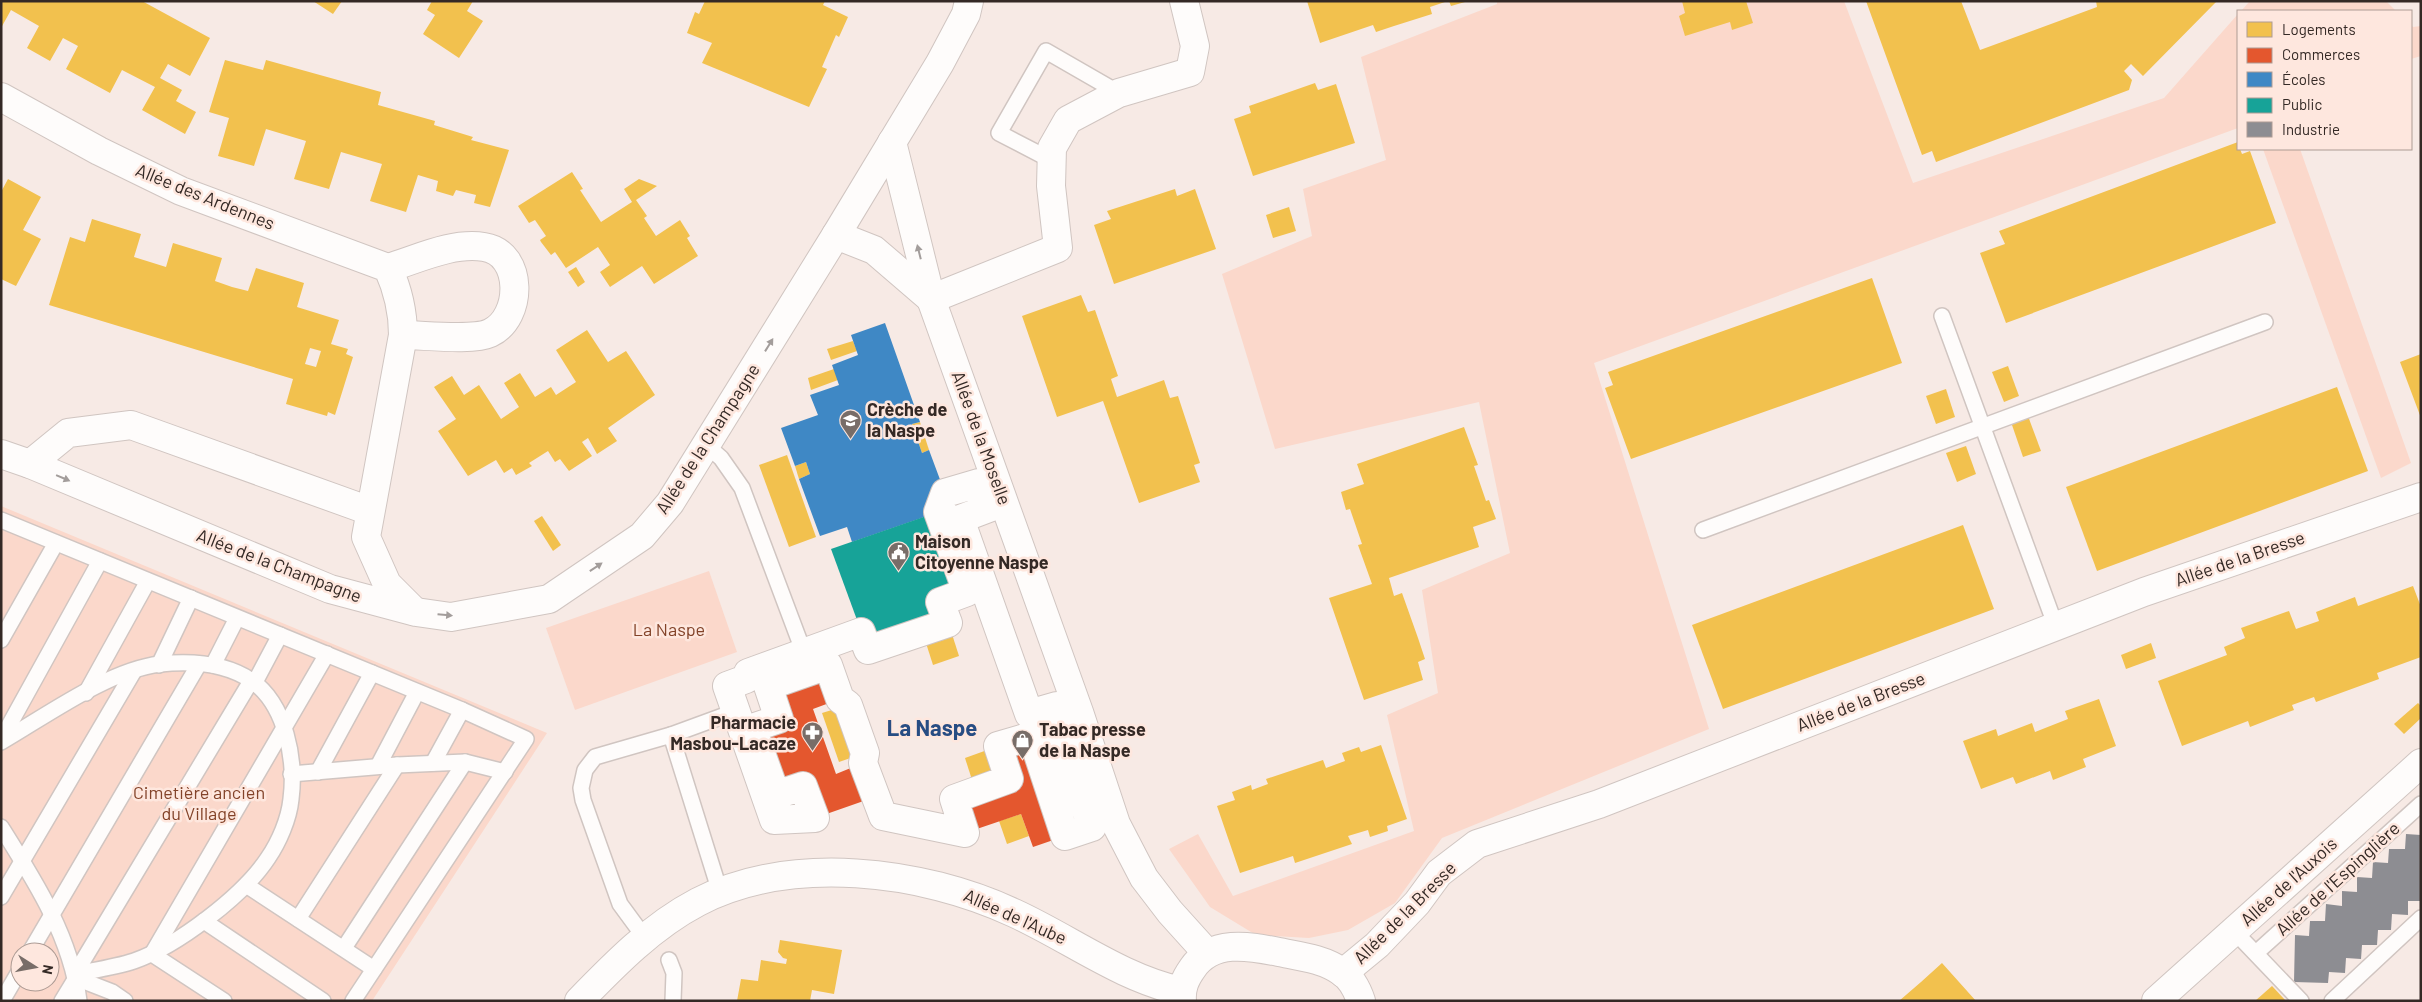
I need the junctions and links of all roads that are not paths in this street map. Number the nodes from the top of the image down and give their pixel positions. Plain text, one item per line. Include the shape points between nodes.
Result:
1 (969, 1) edge
2 (1184, 1) edge
3 (1119, 93) junction
4 (1, 97) edge
5 (892, 142) junction
6 (1051, 160) junction
7 (836, 235) junction
8 (388, 268) junction
9 (931, 299) junction
10 (1942, 316) dead end
11 (2266, 322) dead end
12 (403, 335) junction
13 (1982, 426) junction
14 (706, 445) junction
15 (1, 454) edge
16 (30, 464) junction
17 (2418, 504) edge
18 (370, 511) junction
19 (4, 526) edge
20 (1703, 530) dead end
21 (56, 543) junction
22 (100, 561) junction
23 (148, 581) junction
24 (191, 598) junction
25 (416, 612) junction
26 (237, 618) junction
27 (2056, 627) junction
28 (280, 635) junction
29 (1, 640) edge
30 (804, 653) junction
31 (327, 654) junction
32 (159, 664) junction
33 (206, 665) junction
34 (134, 671) junction
35 (372, 673) junction
36 (253, 682) junction
37 (416, 692) junction
38 (86, 693) junction
39 (462, 710) junction
40 (732, 713) dead end
41 (283, 726) junction
42 (671, 736) junction
43 (1, 741) edge
44 (465, 762) junction
45 (434, 763) junction
46 (2421, 763) edge
47 (397, 765) junction
48 (378, 766) junction
49 (318, 772) junction
50 (504, 772) junction
51 (291, 774) junction
52 (2421, 804) edge
53 (1, 827) edge
54 (23, 861) junction
55 (246, 885) junction
56 (720, 892) junction
57 (1, 897) edge
58 (52, 915) junction
59 (2421, 918) edge
60 (298, 919) junction
61 (204, 921) junction
62 (2234, 931) junction
63 (645, 938) junction
64 (36, 942) edge
65 (344, 948) junction
66 (2256, 953) junction
67 (152, 954) junction
68 (1207, 954) junction
69 (669, 960) dead end
70 (374, 969) junction
71 (1344, 973) junction
72 (76, 976) junction
73 (10, 987) edge
74 (1147, 991) edge
75 (1182, 996) edge
76 (2, 1001) edge
77 (62, 1001) edge
78 (79, 1001) edge
79 (125, 1001) edge
80 (224, 1001) edge
81 (323, 1001) edge
82 (353, 1001) edge
83 (579, 1001) edge
84 (672, 1001) edge
85 (1361, 1001) edge
86 (2156, 1001) edge
87 (2301, 1001) edge
88 (2332, 1001) edge

1 - 5 street, Allée de la Champagne via 966,14 940,63
2 - 3 street via 1195,46 1190,72
3 - 6 street via 1068,120 1052,148
3 - 6 lane via 1046,51 1000,133
4 - 8 street, Allée des Ardennes via 99,151 181,191
5 - 7 street, Allée de la Champagne
9 -> 5 street, Allée de la Moselle
6 - 9 street via 1058,248
7 - 9 street, Allée de la Moselle via 874,250
14 -> 7 street, Allée de la Champagne
8 - 12 street via 400,302
8 - 12 street via 464,246 486,247 502,255 512,270 513,308 503,324 490,333 474,337
9 - 68 street, Allée de la Moselle via 1116,824 1144,878
10 - 13 lane
11 - 13 lane
12 - 18 street
13 - 20 lane
13 - 27 lane
25 -> 14 street, Allée de la Champagne via 451,617 549,599 642,536 670,503
14 - 30 lane via 722,458 742,488
15 - 16 street, Allée de la Champagne
16 - 18 street via 68,433 131,425
16 -> 25 street, Allée de la Champagne via 330,589
17 - 27 street, Allée de la Bresse via 2144,592
18 - 25 street via 366,537 375,560 387,584
19 - 21 lane
21 - 22 lane
21 - 29 lane
22 - 23 lane
22 - 43 lane
23 - 24 lane
23 - 38 lane
24 - 26 lane
24 - 32 lane
26 - 28 lane
26 - 33 lane
27 - 71 street, Allée de la Bresse via 1599,804 1477,844 1439,873 1417,903 1377,945
28 - 31 lane
28 - 36 lane
30 - 30 street via 748,673 746,679 727,686 774,820 815,818 803,786 776,795 752,728 780,719 768,686 828,665 840,699 848,705 865,753 863,763 882,816 965,833 954,799 1009,779 998,746 1032,736 1065,836 1092,827 1059,734 1066,731 1057,706 1030,714 960,520 990,508 979,483 945,493 938,512 967,592 940,602 948,623 868,650 861,632
31 - 35 lane
31 - 41 lane
32 - 33 lane
32 - 34 lane
33 - 36 lane
33 - 58 lane
34 - 38 lane
34 - 54 lane
35 - 37 lane
35 - 49 lane
36 - 41 lane via 272,705
36 - 72 lane
37 - 39 lane
37 - 48 lane
38 - 43 lane
39 - 45 lane
39 - 50 lane via 526,739
40 - 42 lane
41 - 51 lane
41 - 67 lane
42 - 56 lane
42 - 63 lane via 595,757 585,770 581,788 620,904
44 - 45 lane
44 - 50 lane
44 - 65 lane
45 - 47 lane
46 - 62 street, Allée de l'Auxois
47 - 48 lane
47 - 60 lane
48 - 49 lane
49 - 51 lane
50 - 70 lane
51 - 55 lane via 291,799 282,832 268,859
52 - 66 lane, Allée de l'Espinglière
53 - 54 lane
54 - 57 lane
54 - 58 lane
55 - 60 lane
55 - 61 lane
56 - 63 street, Allée de l'Aube via 697,903
56 - 74 street, Allée de l'Aube via 750,883 822,874 858,874 937,885 1005,908 1042,926 1101,959
58 - 64 lane
58 - 72 lane
59 - 88 lane
60 - 65 lane
61 - 67 lane
61 - 81 lane
62 - 66 lane
62 - 86 street, Allée de l'Auxois
63 - 83 street, Allée de l'Aube
65 - 70 lane
66 - 87 lane
67 - 72 lane
67 - 80 lane
68 - 71 street via 1233,946 1258,948 1312,958
68 - 75 street via 1187,977
69 - 84 lane via 674,973
70 - 82 lane
71 - 85 street via 1352,981
72 - 77 lane
72 - 78 lane
72 - 79 lane
73 - 76 lane
74 - 75 street, Allée de l'Aube

